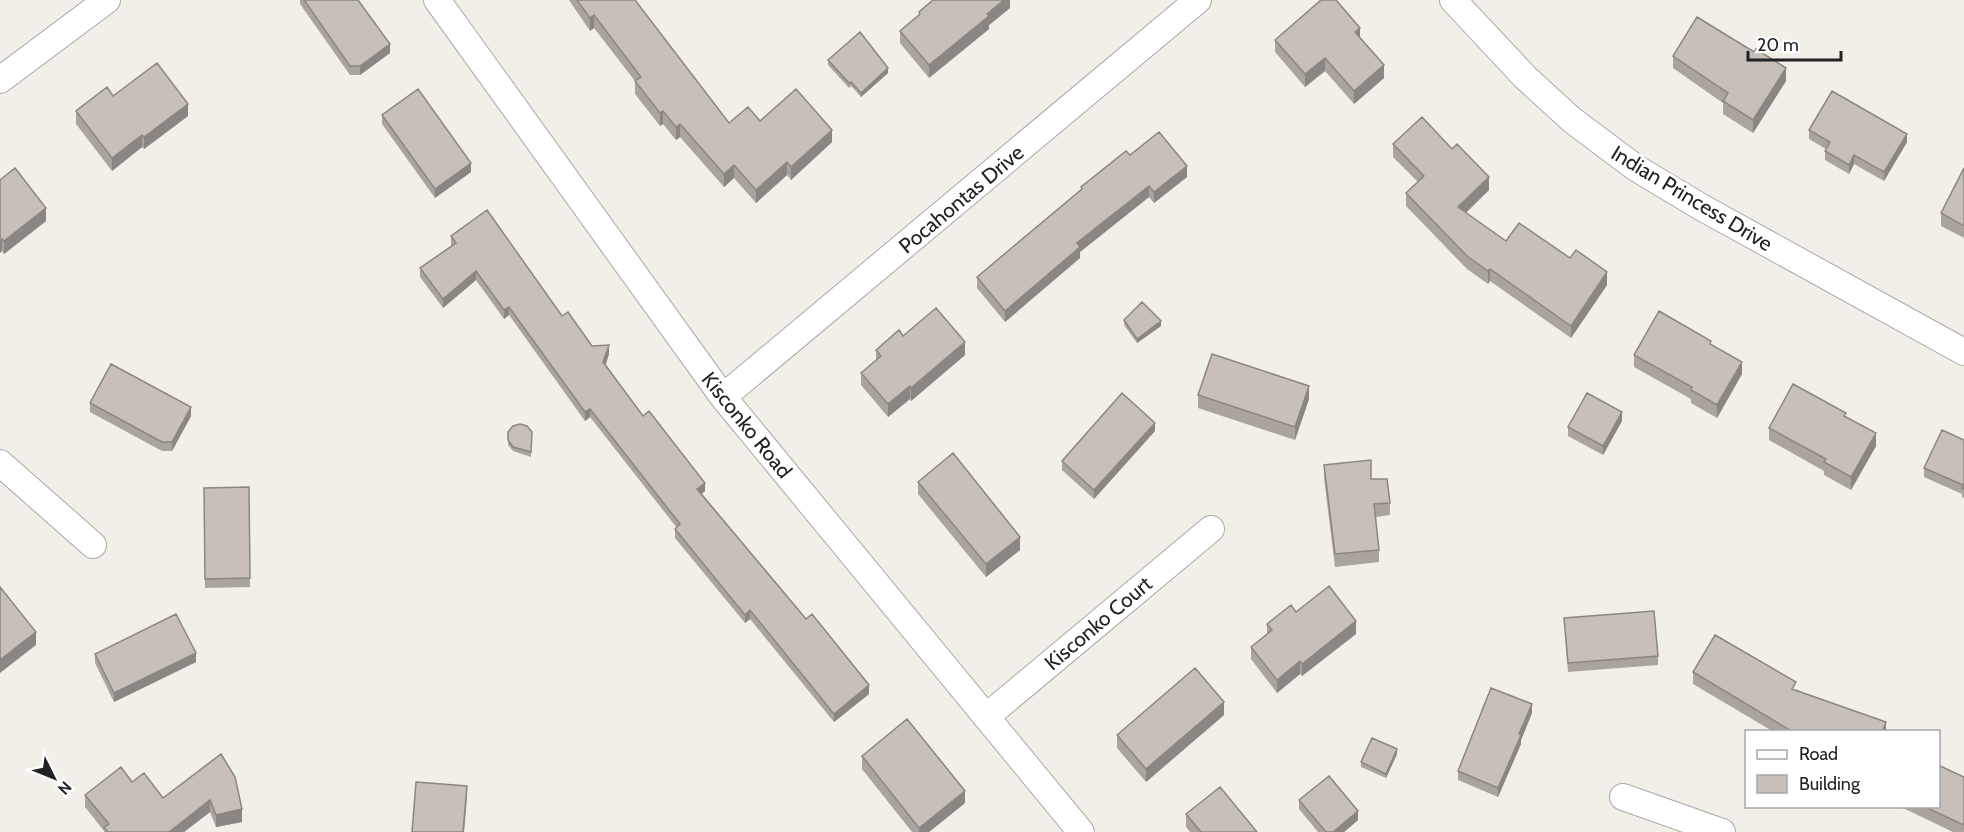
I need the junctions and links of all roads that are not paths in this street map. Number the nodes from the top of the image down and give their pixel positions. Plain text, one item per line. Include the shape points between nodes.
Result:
1 (107, 0) edge
2 (437, 0) edge
3 (1198, 0) edge
4 (1453, 0) edge
5 (0, 80) edge
6 (1964, 352) edge
7 (723, 397) junction
8 (0, 463) edge
9 (1211, 529) dead end
10 (93, 545) dead end
11 (986, 717) junction
12 (1623, 797) dead end
13 (1081, 832) edge
14 (1722, 832) edge

1 - 5 street
2 - 7 street, Kisconko Road
3 - 7 street, Pocahontas Drive
4 - 6 street, Indian Princess Drive via 1572,120 1636,168
7 - 11 street, Kisconko Road
8 - 10 street
9 - 11 street, Kisconko Court
11 - 13 street, Kisconko Road
12 - 14 street

